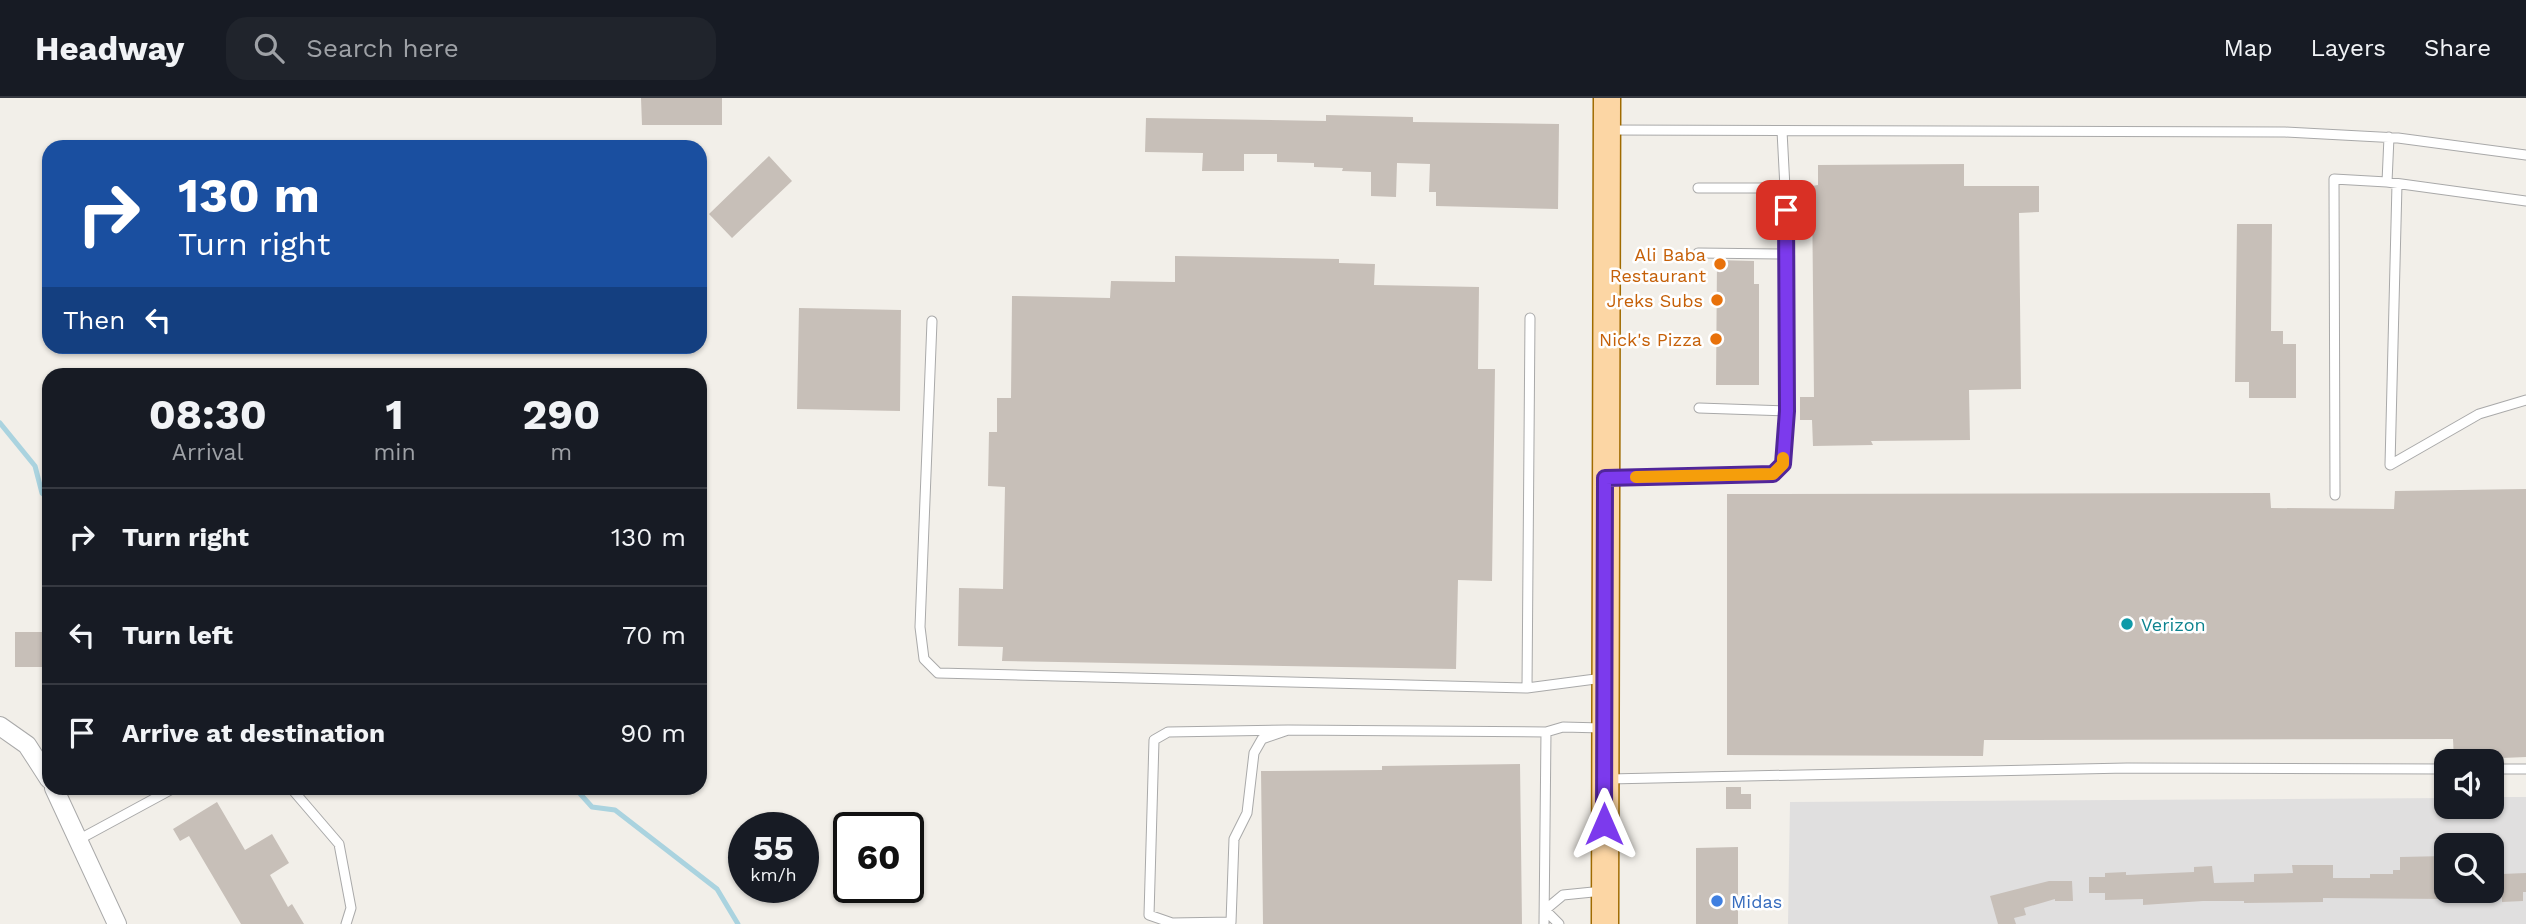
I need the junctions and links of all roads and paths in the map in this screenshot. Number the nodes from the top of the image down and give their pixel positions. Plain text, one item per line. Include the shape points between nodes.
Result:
1 (1607, 98) edge
2 (1607, 130) junction
3 (1782, 131) junction
4 (2389, 137) junction
5 (2526, 155) edge
6 (2392, 183) junction
7 (1698, 188) dead end
8 (1785, 188) junction
9 (2526, 201) edge
10 (1698, 253) dead end
11 (1786, 254) junction
12 (1530, 317) dead end
13 (932, 321) dead end
14 (2526, 400) edge
15 (1699, 408) dead end
16 (1787, 411) junction
17 (1605, 478) junction
18 (2335, 495) dead end
19 (1604, 678) junction
20 (1527, 688) junction
21 (0, 726) edge
22 (1604, 728) junction
23 (1288, 730) junction
24 (1546, 732) junction
25 (42, 768) edge
26 (2434, 769) edge
27 (2504, 769) edge
28 (2526, 769) edge
29 (1604, 779) junction
30 (57, 795) edge
31 (161, 795) edge
32 (297, 795) edge
33 (78, 840) junction
34 (1605, 891) junction
35 (1545, 910) junction
36 (117, 924) edge
37 (346, 924) edge
38 (1544, 924) edge
39 (1559, 924) edge
40 (1605, 924) edge

1 - 2 main road
2 - 3 lane
2 - 17 main road
3 - 4 lane via 2285,132
3 - 8 lane
4 - 5 lane
4 - 6 lane
6 - 9 lane
6 - 14 lane via 2390,466 2479,414
6 - 18 lane via 2334,179
7 - 8 lane
8 - 11 lane
10 - 11 lane
11 - 16 lane
12 - 20 lane
13 - 20 lane via 920,627 924,659 938,673
15 - 16 lane
16 - 17 lane via 1783,464 1773,474
17 - 19 main road
19 - 20 lane
19 - 22 main road
21 - 25 street via 27,745
22 - 24 lane via 1563,727
22 - 29 main road
23 - 23 lane via 1262,739 1254,753 1247,813 1234,839 1231,922 1172,923 1149,915 1154,740 1168,732
23 - 24 lane
24 - 35 lane
26 - 29 lane via 2127,768
27 - 28 lane
29 - 34 main road
30 - 33 street
31 - 33 lane
32 - 37 lane via 339,844 351,908
33 - 36 street
34 - 35 lane via 1563,895
34 - 40 main road
35 - 38 lane
35 - 39 lane

